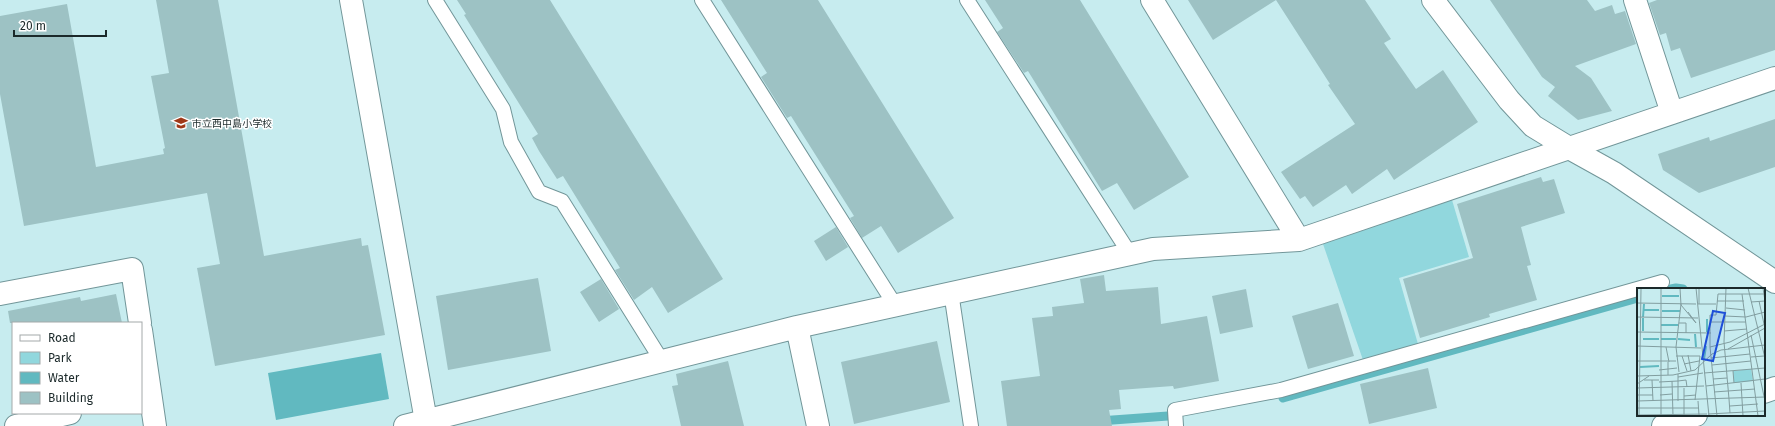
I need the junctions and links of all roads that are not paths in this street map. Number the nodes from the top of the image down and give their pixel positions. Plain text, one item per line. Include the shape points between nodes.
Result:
1 (351, 0) edge
2 (435, 0) edge
3 (702, 0) edge
4 (967, 0) edge
5 (1152, 0) edge
6 (1434, 0) edge
7 (1635, 0) edge
8 (1775, 78) edge
9 (1672, 113) junction
10 (1569, 148) junction
11 (1299, 240) junction
12 (1130, 254) junction
13 (1662, 282) dead end
14 (1775, 282) edge
15 (1641, 288) edge
16 (1637, 289) edge
17 (951, 292) junction
18 (0, 294) edge
19 (895, 305) junction
20 (140, 322) edge
21 (797, 327) junction
22 (142, 343) edge
23 (662, 361) junction
24 (1775, 388) edge
25 (1765, 392) edge
26 (146, 395) edge
27 (1693, 416) edge
28 (61, 418) edge
29 (416, 423) edge
30 (16, 426) edge
31 (155, 426) edge
32 (818, 426) edge
33 (971, 426) edge
34 (1176, 426) edge
35 (1663, 426) edge

1 - 29 street
2 - 23 lane via 503,109 511,142 539,192 562,201
3 - 19 lane
4 - 12 lane
5 - 11 street
6 - 10 street via 1509,100 1533,126
7 - 9 street
8 - 9 street
9 - 10 street
10 - 11 street
10 - 14 street via 1614,173
11 - 12 street via 1153,249
12 - 17 street
13 - 15 lane
16 - 34 lane via 1280,390 1175,410
17 - 19 street
17 - 33 lane
18 - 20 street via 132,269
19 - 21 street
21 - 23 street
21 - 32 street
22 - 26 street
23 - 29 street
24 - 25 street
26 - 31 street
27 - 35 street
28 - 30 street

